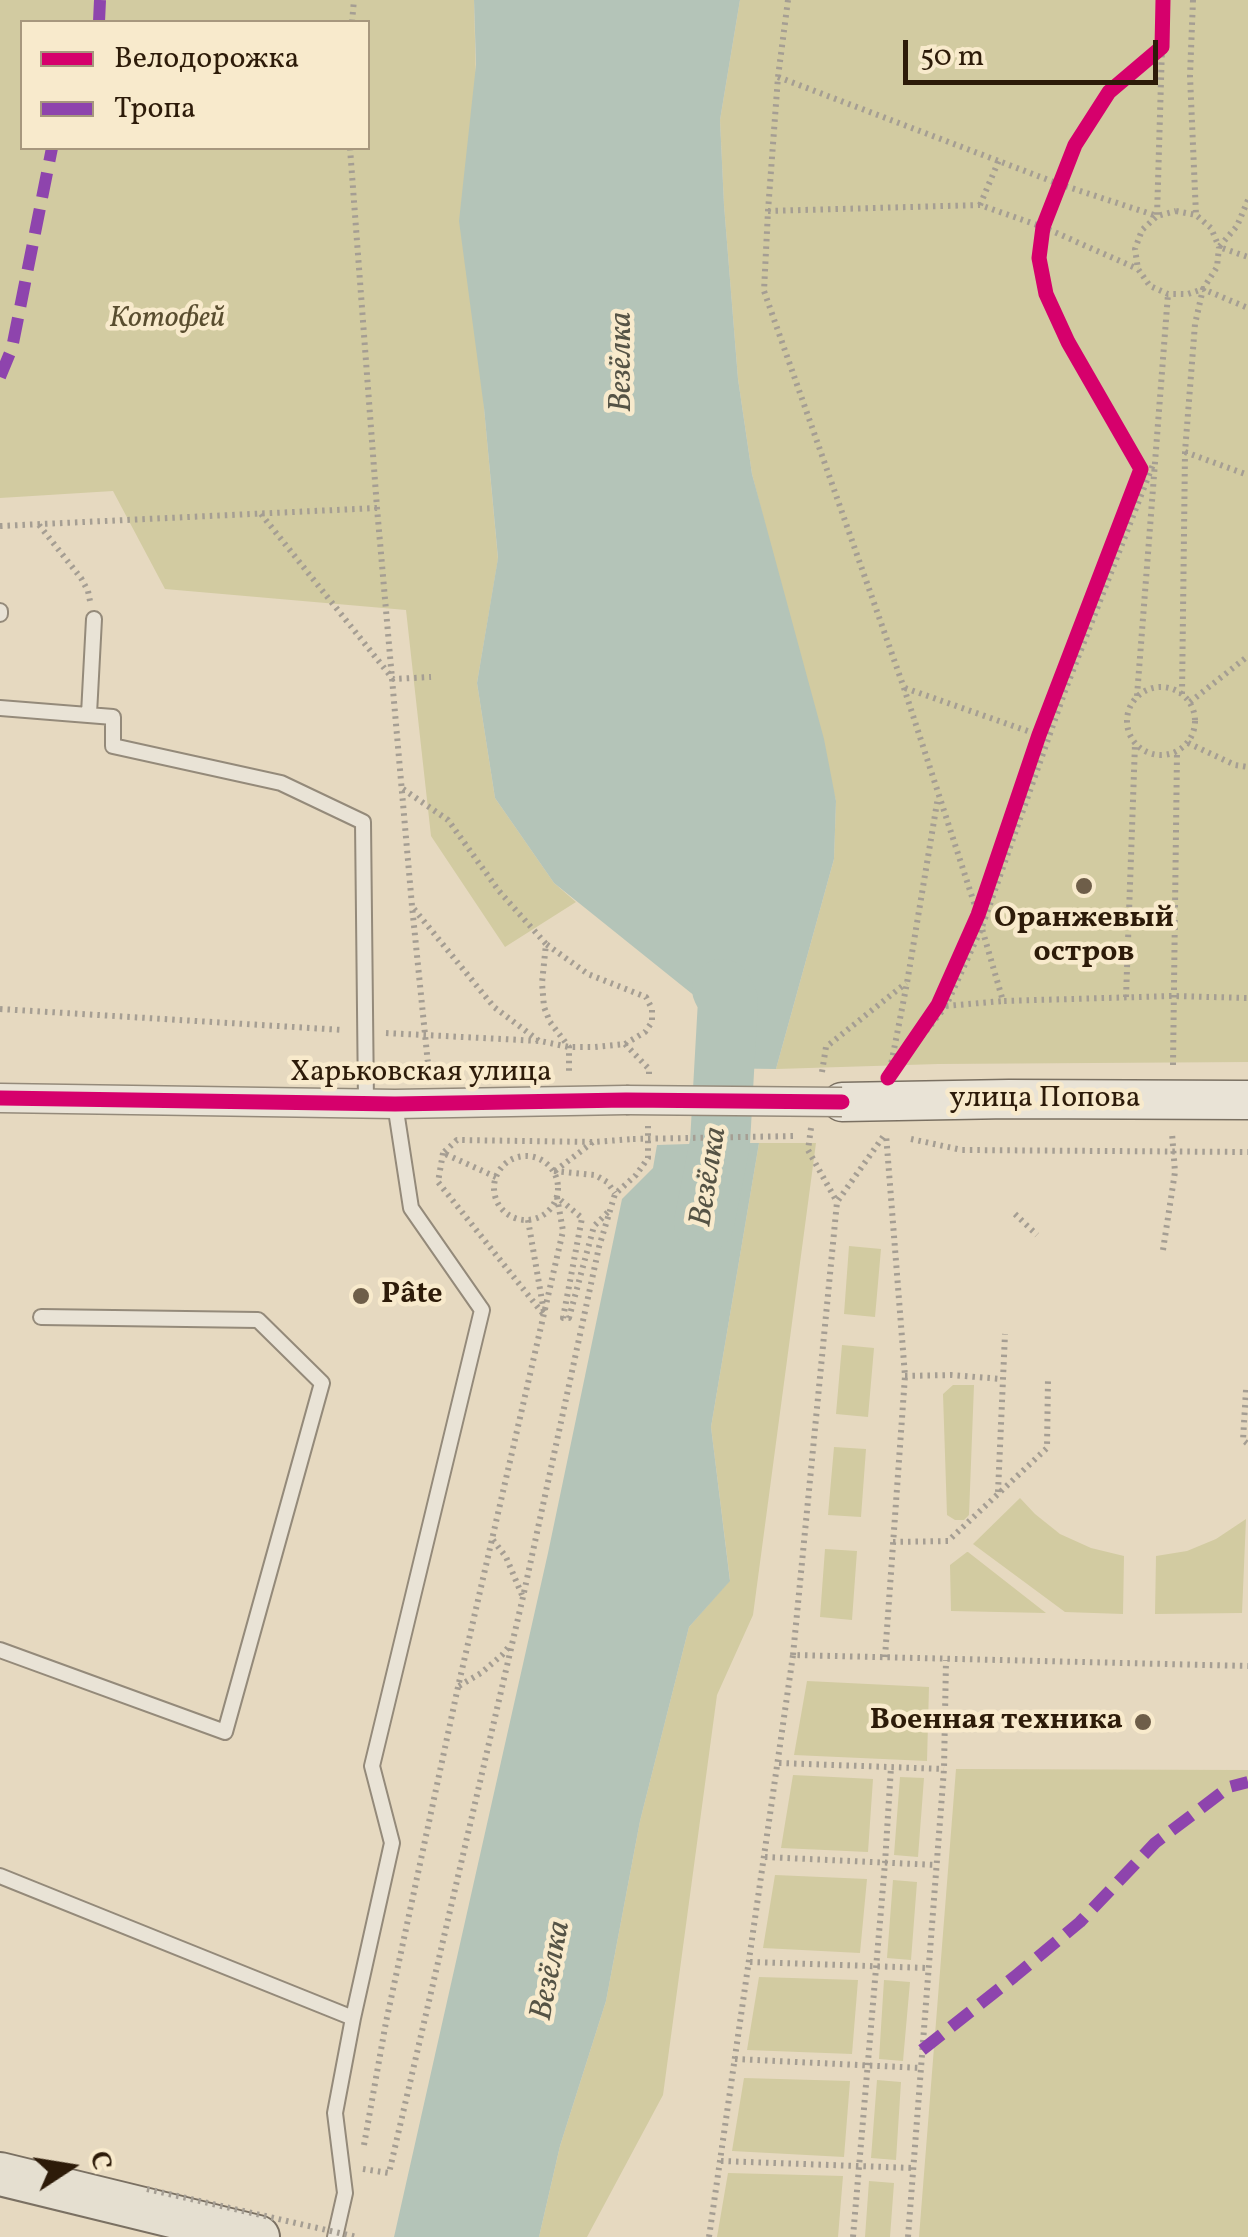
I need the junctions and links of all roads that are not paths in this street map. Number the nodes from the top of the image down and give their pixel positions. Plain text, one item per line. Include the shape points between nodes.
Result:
1 (94, 618) road end
2 (0, 708) edge
3 (88, 714) junction
4 (0, 1098) edge
5 (1248, 1100) edge
6 (842, 1102) joint
7 (366, 1103) junction
8 (395, 1104) junction
9 (42, 1317) dead end
10 (0, 1650) edge
11 (0, 1876) edge
12 (353, 2018) junction
13 (0, 2174) edge
14 (258, 2237) edge
15 (335, 2237) edge

1 - 3 lane
2 - 3 lane
3 - 7 lane via 113,717 113,746 281,783 363,822
4 - 7 street, Харьковская улица
5 - 6 main road, улица Попова
6 - 8 street, Харьковская улица, bridge
7 - 8 street, Харьковская улица
8 - 12 lane via 411,1208 482,1310 372,1766 392,1843
9 - 10 lane via 258,1320 322,1383 225,1732
11 - 12 lane
12 - 15 lane via 335,2113 345,2193
13 - 14 main road via 145,2198

